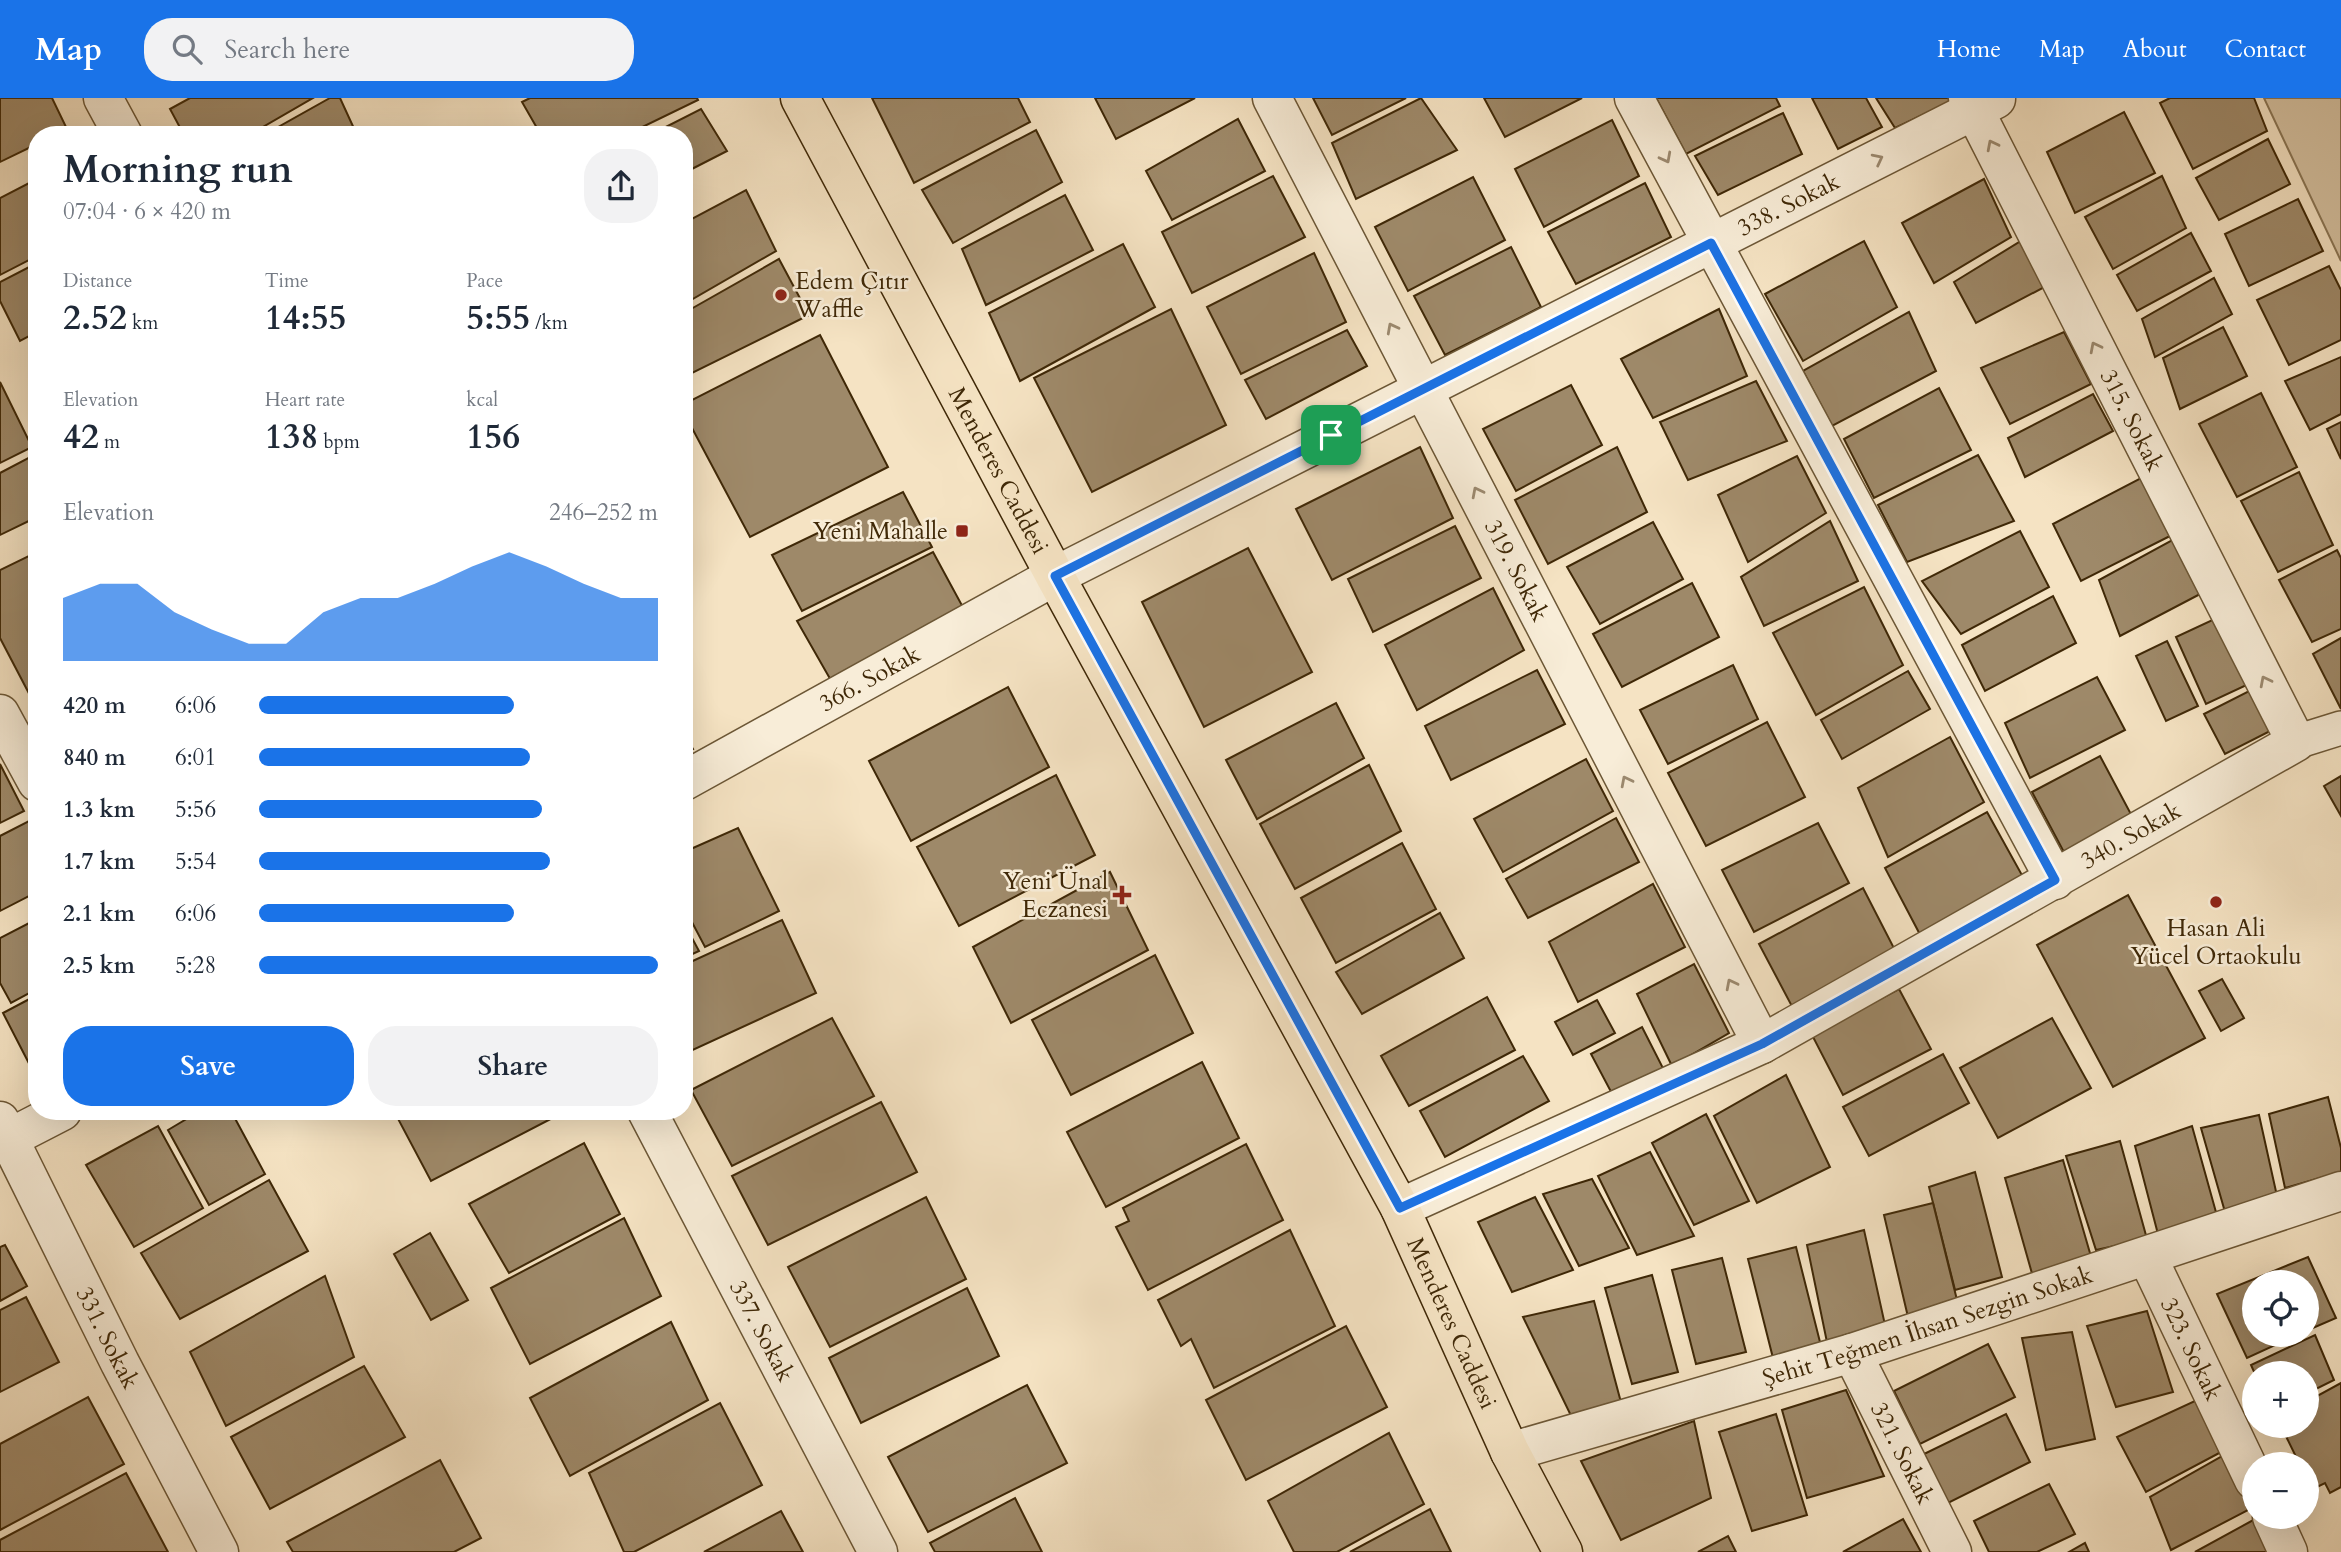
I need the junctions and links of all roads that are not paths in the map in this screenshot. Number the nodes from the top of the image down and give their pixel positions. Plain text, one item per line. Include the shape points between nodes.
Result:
1 (103, 98) edge
2 (800, 98) edge
3 (1272, 98) edge
4 (1634, 98) edge
5 (1980, 102) edge
6 (118, 126) edge
7 (1711, 243) junction
8 (1424, 388) junction
9 (1055, 576) junction
10 (0, 714) edge
11 (2341, 729) edge
12 (2296, 742) junction
13 (28, 765) edge
14 (693, 776) edge
15 (2055, 880) junction
16 (1762, 1044) junction
17 (39, 1120) edge
18 (652, 1120) edge
19 (3, 1134) edge
20 (2341, 1191) edge
21 (1400, 1208) junction
22 (2147, 1255) junction
23 (1852, 1353) junction
24 (1510, 1452) junction
25 (2242, 1455) edge
26 (2277, 1529) edge
27 (219, 1552) edge
28 (878, 1552) edge
29 (1563, 1552) edge
30 (1952, 1552) edge
31 (2288, 1552) edge

1 - 6 street
2 - 9 main road, Menderes Caddesi
8 -> 3 street, 319. Sokak
4 -> 7 street
7 -> 5 street, 338. Sokak
12 -> 5 street, 315. Sokak
7 - 8 street, 338. Sokak
7 - 15 street
8 - 9 street, 338. Sokak
16 -> 8 street, 319. Sokak
9 - 14 street, 366. Sokak
9 - 21 main road, Menderes Caddesi
10 - 13 street
11 - 12 street
12 - 15 street, 340. Sokak
15 - 16 street, 340. Sokak
16 - 21 street, 340. Sokak
17 - 19 street
18 - 28 street, 337. Sokak
19 - 27 street, 331. Sokak
20 - 22 street, Şehit Teğmen İhsan Sezgin Sokak
21 - 24 main road, Menderes Caddesi
22 - 23 street, Şehit Teğmen İhsan Sezgin Sokak
22 - 25 street, 323. Sokak
23 - 24 street, Şehit Teğmen İhsan Sezgin Sokak
23 - 30 street, 321. Sokak
24 - 29 main road, Menderes Caddesi
26 - 31 street

